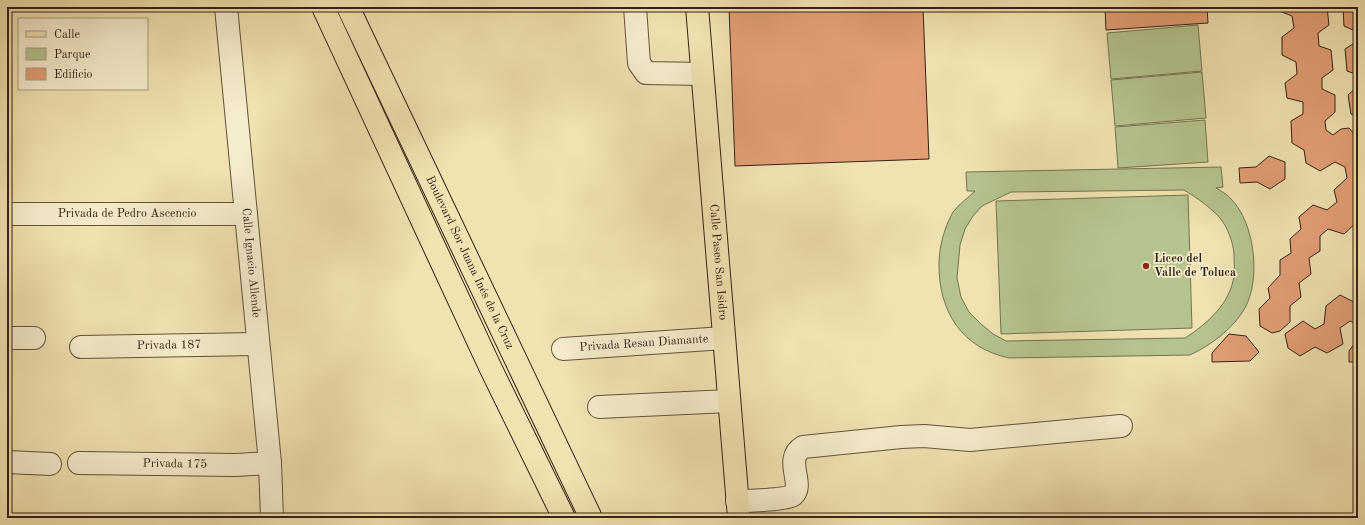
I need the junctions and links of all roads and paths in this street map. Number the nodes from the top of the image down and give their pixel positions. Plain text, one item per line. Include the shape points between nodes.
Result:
1 (226, 7) edge
2 (323, 7) edge
3 (348, 7) edge
4 (635, 7) edge
5 (697, 7) edge
6 (702, 74) junction
7 (7, 214) edge
8 (246, 214) junction
9 (7, 338) edge
10 (34, 338) dead end
11 (724, 338) junction
12 (258, 344) junction
13 (81, 347) dead end
14 (563, 349) dead end
15 (729, 401) junction
16 (599, 408) dead end
17 (1121, 426) dead end
18 (7, 462) edge
19 (79, 463) dead end
20 (270, 463) junction
21 (50, 464) dead end
22 (738, 510) edge
23 (272, 518) edge
24 (564, 518) edge
25 (591, 518) edge

1 - 8 street, Calle Ignacio Allende
2 - 24 main road via 491,369
3 - 25 main road, Boulevard Sor Juana Inés de la Cruz
4 - 6 street via 639,63 646,73
5 - 6 main road, Calle Paseo San Isidro
6 - 11 main road, Calle Paseo San Isidro
7 - 8 street, Privada de Pedro Ascencio
8 - 12 street, Calle Ignacio Allende
9 - 10 street
11 - 14 street, Privada Resan Diamante
11 - 15 main road, Calle Paseo San Isidro
12 - 13 street, Privada 187
12 - 20 street, Calle Ignacio Allende
15 - 16 street
15 - 22 main road, Calle Paseo San Isidro
17 - 22 street via 970,440 924,436 803,447 794,458 796,485 793,495
18 - 21 street
19 - 20 street, Privada 175 via 236,466
20 - 23 street, Calle Ignacio Allende

